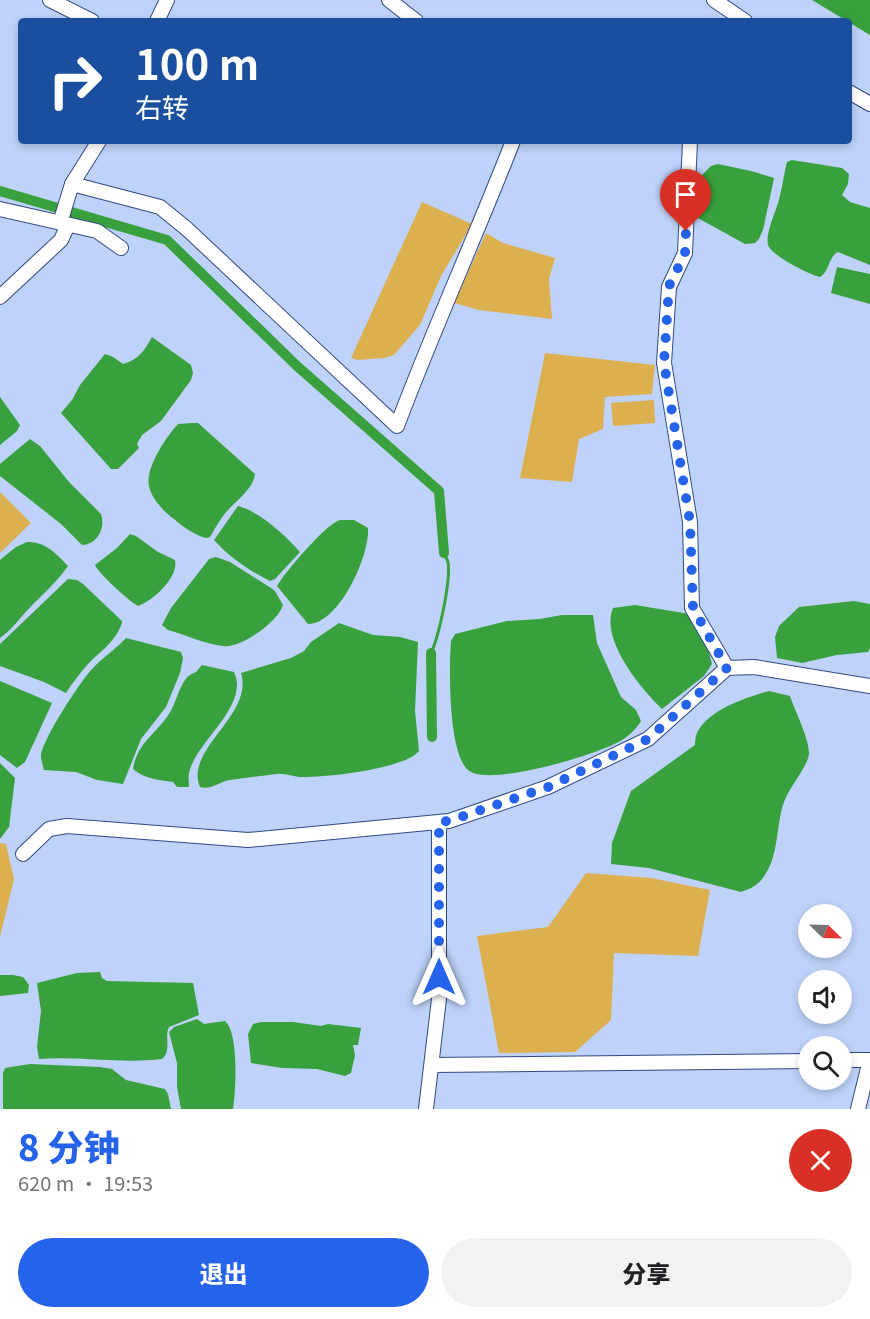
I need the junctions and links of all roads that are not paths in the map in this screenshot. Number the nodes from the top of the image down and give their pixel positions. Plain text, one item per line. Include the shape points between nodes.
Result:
1 (50, 0) edge
2 (167, 0) edge
3 (389, 0) edge
4 (714, 0) edge
5 (86, 18) edge
6 (158, 18) edge
7 (412, 18) edge
8 (741, 18) edge
9 (852, 94) edge
10 (870, 104) edge
11 (97, 144) edge
12 (512, 144) edge
13 (690, 144) edge
14 (70, 190) junction
15 (0, 209) edge
16 (64, 220) junction
17 (121, 248) dead end
18 (0, 297) edge
19 (727, 668) junction
20 (870, 686) edge
21 (439, 822) junction
22 (23, 854) dead end
23 (852, 1060) edge
24 (870, 1060) edge
25 (798, 1061) edge
26 (432, 1065) junction
27 (426, 1109) edge
28 (858, 1109) edge

1 - 5 street
2 - 6 street
3 - 7 street
4 - 8 street
9 - 10 street
11 - 14 street
12 - 14 street via 397,426 160,207
13 - 19 street via 685,254 669,286 664,363 690,522 693,608
14 - 16 street
15 - 16 street
16 - 17 street via 97,231
16 - 18 street via 61,240
19 - 20 street via 754,667
19 - 21 street via 648,739 548,787
21 - 22 street via 248,840 67,826 49,829
21 - 26 street via 439,999
23 - 24 street
24 - 28 street
25 - 26 street
26 - 27 street

